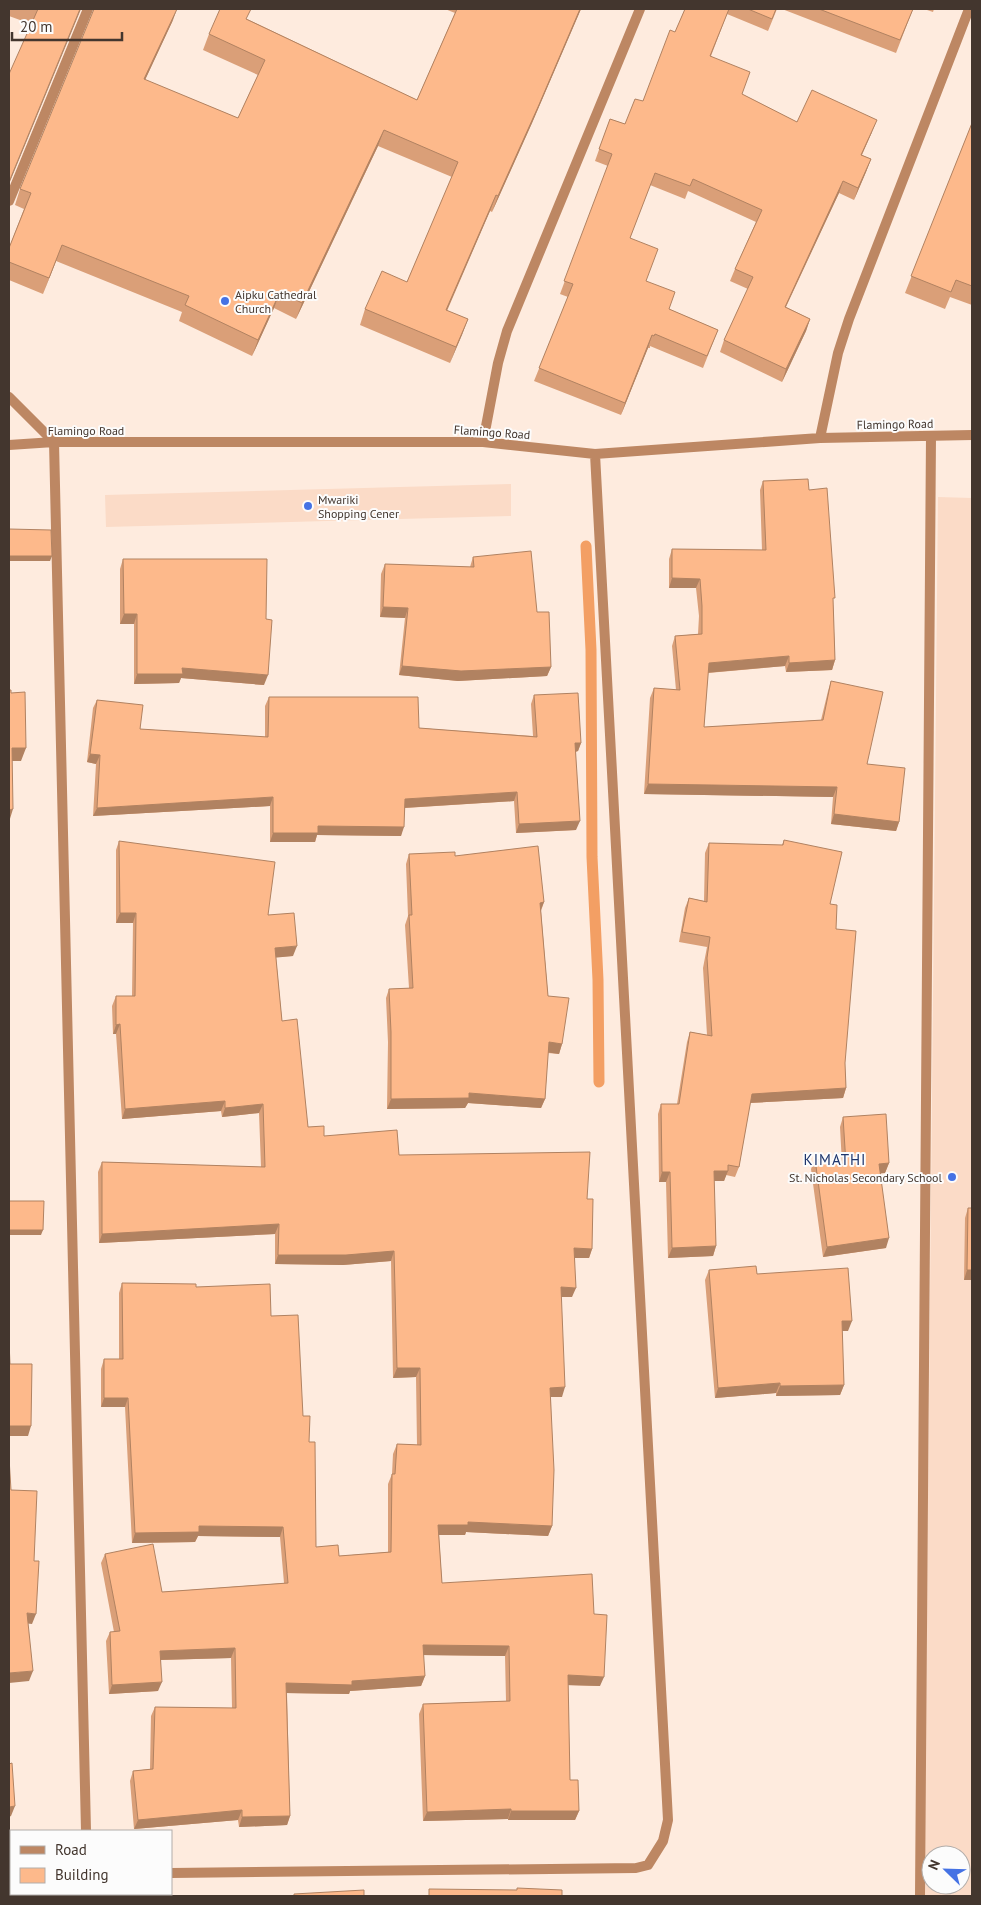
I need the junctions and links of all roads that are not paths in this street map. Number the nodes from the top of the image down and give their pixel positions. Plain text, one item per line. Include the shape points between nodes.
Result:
1 (88, 9) edge
2 (640, 9) edge
3 (969, 9) edge
4 (9, 201) edge
5 (9, 396) edge
6 (972, 435) edge
7 (931, 436) junction
8 (820, 438) junction
9 (54, 442) junction
10 (483, 442) junction
11 (9, 444) edge
12 (596, 454) junction
13 (86, 1830) edge
14 (172, 1873) edge
15 (920, 1896) edge

1 - 4 street
2 - 10 street via 507,331
3 - 8 street via 849,319 838,353
5 - 9 street
6 - 7 street, Flamingo Road
7 - 8 street, Flamingo Road
7 - 15 street
8 - 12 street, Flamingo Road
9 - 10 street, Flamingo Road
9 - 11 street, Flamingo Road
9 - 13 street
10 - 12 street, Flamingo Road
12 - 14 street via 668,1820 663,1841 648,1865 636,1868

